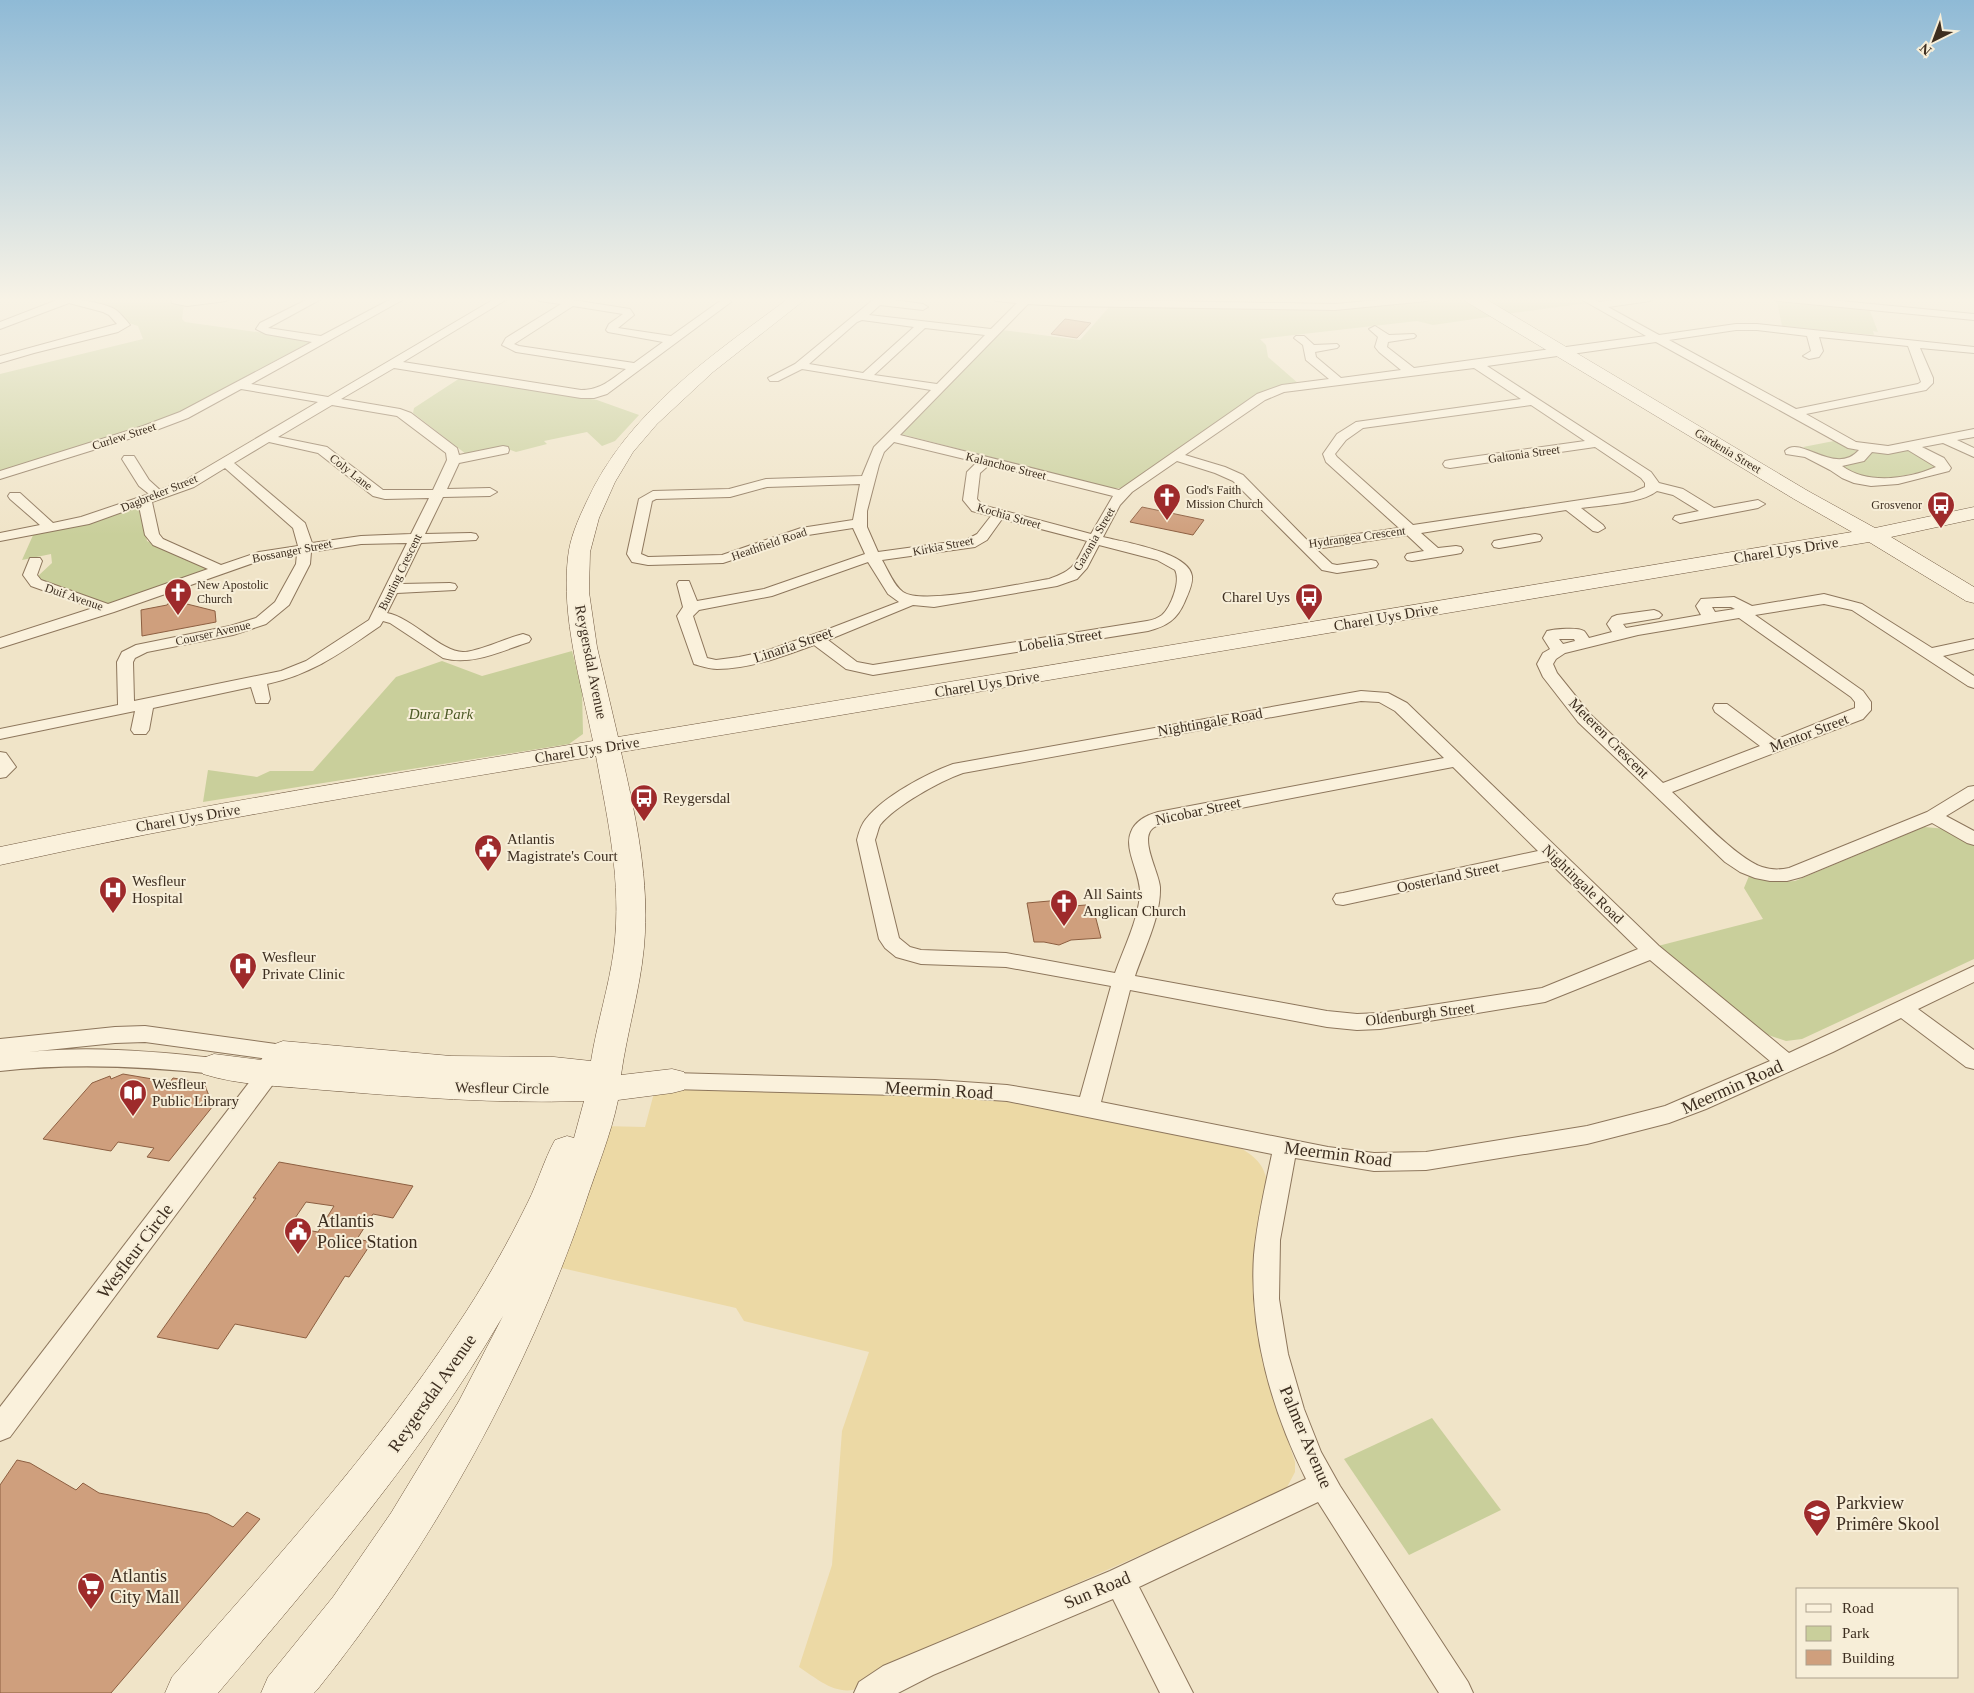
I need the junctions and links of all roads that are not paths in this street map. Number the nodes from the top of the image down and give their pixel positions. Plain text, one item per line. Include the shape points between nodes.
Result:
1 (255, 377) edge
2 (370, 377) edge
3 (474, 377) edge
4 (621, 377) edge
5 (697, 377) edge
6 (865, 377) edge
7 (950, 377) edge
8 (1333, 377) edge
9 (1370, 377) edge
10 (1496, 377) edge
11 (1606, 377) edge
12 (1727, 377) edge
13 (1927, 377) edge
14 (1338, 381) junction
15 (239, 386) junction
16 (939, 388) junction
17 (330, 400) junction
18 (1533, 401) junction
19 (1793, 413) junction
20 (1974, 433) edge
21 (891, 437) junction
22 (267, 438) junction
23 (1946, 439) junction
24 (1597, 443) junction
25 (1910, 446) junction
26 (1868, 449) junction
27 (503, 450) dead end
28 (1791, 451) dead end
29 (1974, 453) edge
30 (1175, 456) junction
31 (129, 459) dead end
32 (454, 460) junction
33 (986, 461) junction
34 (223, 464) junction
35 (1450, 464) dead end
36 (1835, 467) junction
37 (0, 475) edge
38 (868, 480) junction
39 (1653, 486) junction
40 (490, 492) dead end
41 (438, 494) junction
42 (1122, 494) junction
43 (159, 495) junction
44 (15, 496) dead end
45 (145, 501) junction
46 (1758, 504) dead end
47 (1569, 506) junction
48 (1712, 513) junction
49 (1974, 513) edge
50 (999, 514) junction
51 (1490, 518) junction
52 (1680, 519) dead end
53 (859, 523) junction
54 (1614, 525) dead end
55 (51, 528) junction
56 (1598, 528) junction
57 (1409, 530) junction
58 (1581, 530) dead end
59 (1871, 535) junction
60 (0, 537) edge
61 (471, 537) dead end
62 (417, 538) junction
63 (1535, 538) dead end
64 (1095, 539) junction
65 (1518, 541) junction
66 (1499, 544) dead end
67 (1305, 546) junction
68 (304, 548) junction
69 (1456, 550) dead end
70 (1435, 554) junction
71 (874, 557) junction
72 (1412, 557) dead end
73 (36, 561) dead end
74 (1371, 564) dead end
75 (219, 569) junction
76 (684, 584) dead end
77 (450, 587) dead end
78 (392, 590) junction
79 (1788, 592) dead end
80 (1974, 596) edge
81 (1817, 599) junction
82 (910, 600) junction
83 (691, 608) junction
84 (109, 609) junction
85 (1745, 611) junction
86 (379, 616) junction
87 (815, 638) junction
88 (523, 639) dead end
89 (0, 643) edge
90 (1974, 644) edge
91 (1928, 654) junction
92 (258, 680) junction
93 (1974, 684) edge
94 (262, 699) dead end
95 (145, 703) junction
96 (126, 707) junction
97 (1721, 708) dead end
98 (140, 730) dead end
99 (2, 733) edge
100 (608, 746) junction
101 (1773, 747) junction
102 (0, 755) edge
103 (1457, 761) junction
104 (0, 773) edge
105 (1660, 790) junction
106 (1974, 791) edge
107 (1933, 816) junction
108 (1974, 839) edge
109 (1553, 854) junction
110 (0, 856) edge
111 (1343, 899) dead end
112 (1652, 951) junction
113 (1974, 973) edge
114 (1123, 980) junction
115 (1902, 1008) junction
116 (0, 1047) edge
117 (1974, 1061) edge
118 (0, 1063) edge
119 (276, 1063) junction
120 (1787, 1063) junction
121 (214, 1066) joint
122 (598, 1075) junction
123 (672, 1081) joint
124 (1088, 1108) junction
125 (1285, 1148) junction
126 (0, 1428) edge
127 (1324, 1485) junction
128 (1120, 1581) junction
129 (188, 1693) edge
130 (284, 1693) edge
131 (870, 1693) edge
132 (1178, 1693) edge
133 (1457, 1693) edge

1 - 15 street, Curlew Street
2 - 17 street, Dagbreker Street
3 - 4 street via 588,395 601,392
5 - 100 main road, Reygersdal Avenue via 661,408 618,460 594,504 579,553 578,586 586,648
6 - 16 street
7 - 16 street
8 - 14 street
9 - 14 street, Gazonia Street
10 - 18 street
11 - 59 main road, Gardenia Street
12 - 19 street
13 - 19 street via 1927,383 1922,387
14 - 30 street, Gazonia Street via 1289,387 1266,394
15 - 17 street
15 - 37 street, Curlew Street via 166,422
16 - 21 street
17 - 22 street, Dagbreker Street
17 - 32 street via 407,416 451,449
18 - 24 street
18 - 57 street via 1360,425 1349,430 1330,449 1331,459
19 - 26 street via 1847,443
20 - 23 street
21 - 33 street, Kalanchoe Street
21 - 38 street via 873,459
22 - 34 street, Dagbreker Street
22 - 41 street, Coly Lane via 322,450 381,494
23 - 25 street
23 - 29 street
24 - 35 street, Galtonia Street
24 - 39 street via 1646,475
25 - 26 street
25 - 36 street via 1938,461 1944,468 1873,484 1855,480
26 - 36 street via 1859,458 1837,463
27 - 32 street
28 - 36 street via 1808,453
30 - 42 street, Gazonia Street
30 - 67 street, Hydrangea Crescent via 1238,478
31 - 43 street via 138,476
32 - 41 street, Bunting Crescent
33 - 42 street, Kalanchoe Street
33 - 50 street, Kochia Street via 974,472 970,500 977,508
34 - 43 street, Dagbreker Street via 189,484
34 - 68 street, Courser Avenue via 300,526
38 - 53 street
38 - 53 street, Heathfield Road via 766,483 730,493 653,495 646,499 634,554 637,559 648,561 723,559 806,531
39 - 47 street, Hydrangea Crescent via 1640,495
39 - 48 street via 1678,492
40 - 41 street, Coly Lane
41 - 62 street, Bunting Crescent
42 - 64 street, Gazonia Street
43 - 45 street, Dagbreker Street
44 - 55 street
45 - 55 street, Dagbreker Street
45 - 75 street via 152,535 158,542
46 - 48 street
47 - 51 street, Hydrangea Crescent
47 - 56 street
48 - 52 street
49 - 59 main road, Charel Uys Drive
50 - 64 street, Kochia Street
50 - 71 street, Kirkia Street via 982,537 970,544
51 - 57 street, Hydrangea Crescent
51 - 65 street
53 - 71 street, Gazonia Street
54 - 56 street
55 - 60 street, Dagbreker Street
56 - 58 street
57 - 67 street, Hydrangea Crescent
57 - 70 street
59 - 80 main road, Gardenia Street
59 - 100 main road, Charel Uys Drive
61 - 62 street, Bossanger Street
62 - 68 street, Bossanger Street via 360,540
62 - 78 street, Bunting Crescent
63 - 65 street
64 - 82 street, Gazonia Street via 1077,572 1059,582 934,602
64 - 87 street, Lobelia Street via 1162,557 1181,568 1185,580 1170,616 1148,626 873,670 852,666
65 - 66 street
67 - 74 street via 1322,565 1330,568
68 - 75 street, Bossanger Street via 259,556
68 - 96 street, Courser Avenue via 303,564 281,605 267,617 243,628 148,646 128,655 125,662
69 - 70 street
70 - 72 street
71 - 82 street, Gazonia Street via 892,591
71 - 83 street via 761,594
73 - 84 street, Duif Avenue via 30,575 36,583
75 - 84 street, Bossanger Street
76 - 83 street, Linaria Street
77 - 78 street
78 - 86 street, Bunting Crescent
79 - 81 street via 1807,592
81 - 85 street, Meteren Crescent
81 - 91 street, Meteren Crescent via 1837,600 1857,607
82 - 87 street, Linaria Street
83 - 87 street, Linaria Street via 685,616 698,658 706,664 754,660
84 - 89 street, Bossanger Street
85 - 101 street, Mentor Street via 1857,694 1863,702 1863,710 1857,715
85 - 105 street, Meteren Crescent via 1585,643 1559,650 1546,660 1549,674 1584,718
86 - 88 street via 395,619 456,657
86 - 92 street, Bunting Crescent via 375,623 312,664 286,675
90 - 91 street
91 - 93 street, Meteren Crescent
92 - 94 street
92 - 95 street, Bunting Crescent
95 - 96 street, Bunting Crescent
95 - 98 street
96 - 99 street, Bunting Crescent
97 - 101 street
99 - 102 street
100 - 110 main road, Charel Uys Drive via 304,797 100,834
100 - 122 main road, Reygersdal Avenue via 630,870 631,908 625,978
101 - 105 street, Mentor Street
102 - 104 street via 7,767
103 - 109 street, Nightingale Road
103 - 114 street, Nicobar Street via 1158,818 1147,823 1139,831 1137,841 1149,874 1150,898
103 - 114 street, Nightingale Road via 1398,704 1382,697 1361,696 959,768 926,782 870,827 866,846 889,939 902,952 921,957 1006,960
105 - 107 street, Meteren Crescent via 1738,863 1753,871 1779,876 1795,873
106 - 107 street, Meteren Crescent
107 - 108 street
109 - 111 street, Oosterland Street
109 - 112 street, Nightingale Road
112 - 114 street, Oldenburgh Street via 1545,995 1369,1022 1327,1019
112 - 120 street, Nightingale Road
113 - 115 street, Meermin Road
114 - 124 street, Nicobar Street
115 - 117 street
115 - 120 street, Meermin Road
116 - 119 street, Wesfleur Circle via 144,1034
118 - 121 street, Wesfleur Circle via 102,1057
119 - 121 main road, Wesfleur Circle
119 - 122 main road, Wesfleur Circle via 419,1086 548,1090
119 - 126 street, Wesfleur Circle
120 - 125 street, Meermin Road via 1698,1104 1638,1123 1453,1158 1374,1162
122 - 123 main road, Meermin Road via 647,1086
122 - 129 main road, Reygersdal Avenue via 578,1115 554,1183 520,1252 456,1361 347,1508
122 - 130 main road, Reygersdal Avenue via 598,1116 549,1254 512,1340 430,1489 372,1580
123 - 124 street, Meermin Road via 970,1090
124 - 125 street, Meermin Road
125 - 127 street, Palmer Avenue via 1267,1246 1269,1324 1287,1398
127 - 128 street, Sun Road
127 - 133 street, Palmer Avenue
128 - 131 street, Sun Road via 922,1664
128 - 132 street

